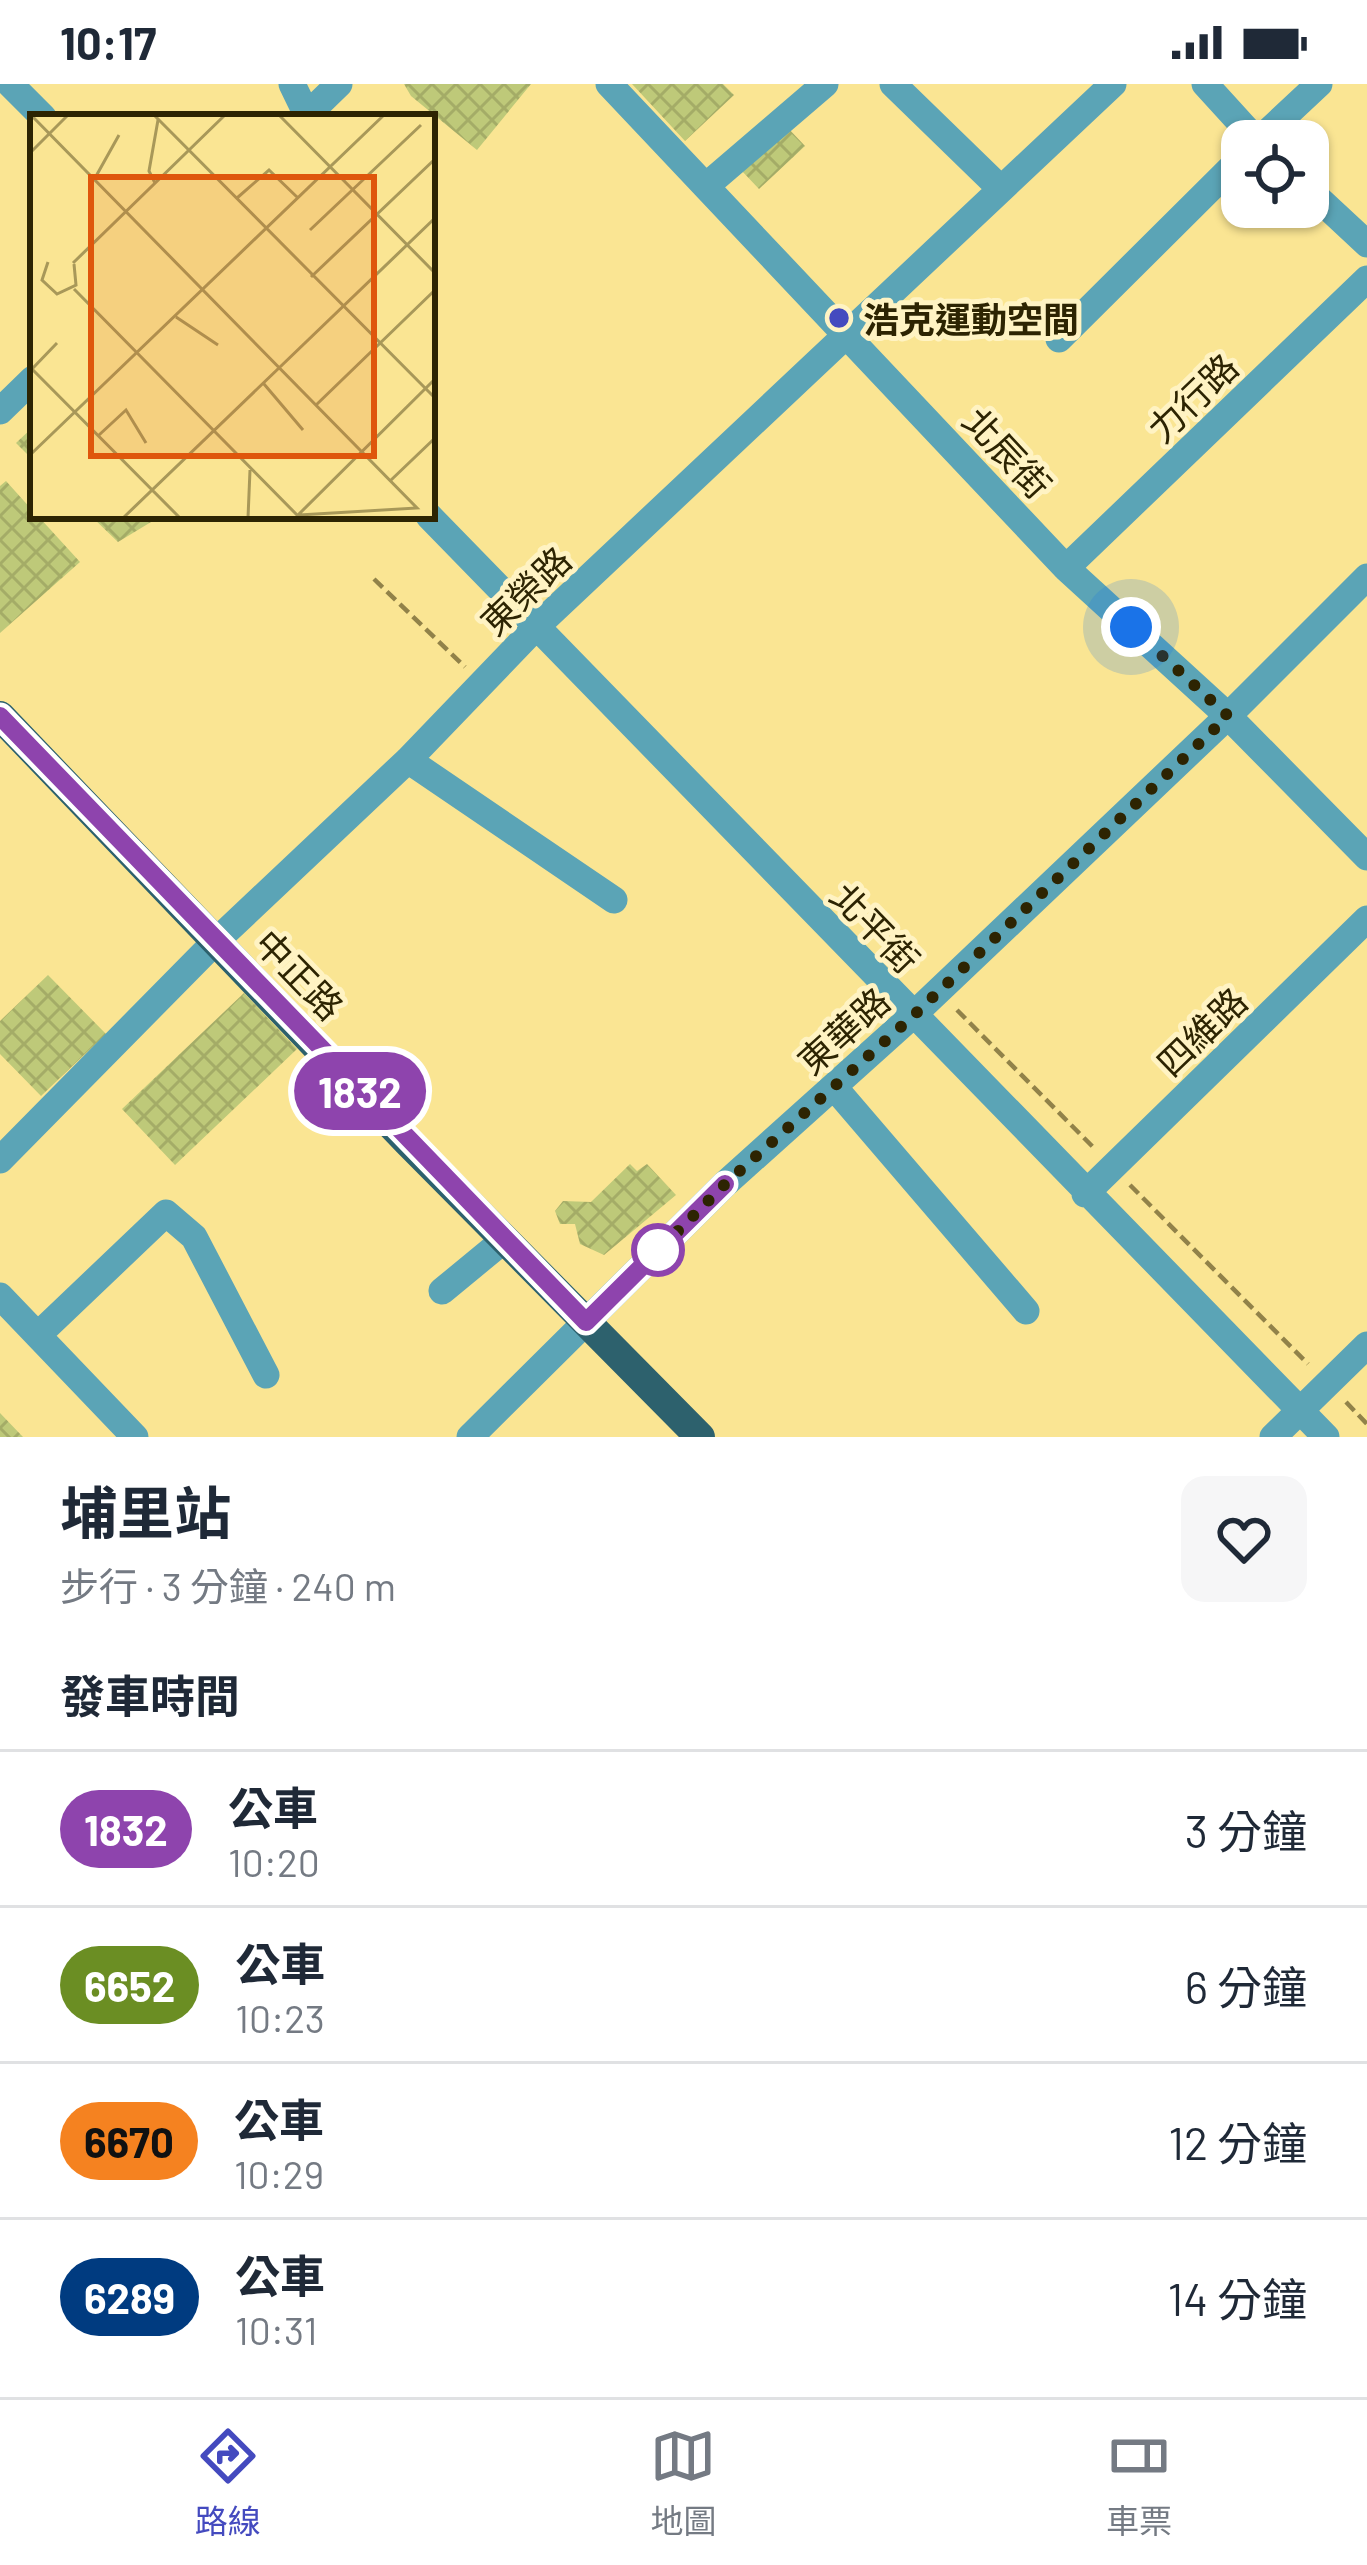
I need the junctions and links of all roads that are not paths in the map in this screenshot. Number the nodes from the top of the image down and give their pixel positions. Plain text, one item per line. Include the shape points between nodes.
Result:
1 (292, 84) edge
2 (339, 84) edge
3 (609, 84) edge
4 (825, 84) edge
5 (893, 84) edge
6 (1113, 84) edge
7 (1205, 84) edge
8 (1319, 84) edge
9 (15, 86) edge
10 (41, 114) edge
11 (305, 114) edge
12 (308, 114) edge
13 (1238, 120) edge
14 (1280, 120) edge
15 (1221, 178) edge
16 (706, 186) junction
17 (1001, 188) junction
18 (1329, 209) edge
19 (1367, 244) edge
20 (1367, 278) edge
21 (848, 332) junction
22 (1059, 339) dead end
23 (30, 383) edge
24 (0, 412) edge
25 (432, 519) edge
26 (1066, 568) junction
27 (1367, 577) edge
28 (535, 628) junction
29 (0, 716) edge
30 (1228, 716) junction
31 (408, 760) junction
32 (1367, 856) edge
33 (614, 900) dead end
34 (1367, 919) edge
35 (214, 942) junction
36 (913, 1016) junction
37 (834, 1087) junction
38 (0, 1160) edge
39 (1085, 1194) junction
40 (504, 1240) junction
41 (442, 1291) dead end
42 (0, 1296) edge
43 (1026, 1311) dead end
44 (586, 1322) junction
45 (38, 1335) junction
46 (1367, 1345) edge
47 (266, 1375) dead end
48 (1299, 1409) junction
49 (135, 1437) edge
50 (470, 1437) edge
51 (700, 1437) edge
52 (1273, 1437) edge
53 (1326, 1437) edge

1 - 11 street
2 - 12 street
3 - 16 street, 北辰街
4 - 16 street
5 - 17 street
6 - 17 street, 東榮路
7 - 13 street
8 - 14 street
9 - 10 street
15 - 22 street
16 - 21 street, 北辰街
17 - 21 street, 東榮路
18 - 19 street
20 - 26 street, 力行路
21 - 26 street, 北辰街
21 - 28 street, 東榮路
23 - 24 street
25 - 28 street, 北平街
26 - 30 street, 北辰街
27 - 30 street, 東華路
28 - 31 street, 東榮路
28 - 36 street, 北平街
29 - 35 main road, 中正路
30 - 32 street, 北辰街
30 - 36 street, 東華路
31 - 33 street
31 - 35 street, 東榮路
34 - 39 street, 四維路
35 - 38 street, 東榮路
35 - 40 main road, 中正路
36 - 37 street, 東華路
36 - 39 street, 北平街
37 - 43 street
37 - 44 street, 東華路
39 - 48 street, 北平街
40 - 41 street
40 - 44 main road, 中正路
42 - 45 street
44 - 50 street, 東華路
44 - 51 main road, 中正路
45 - 47 street via 166,1213 194,1237
45 - 49 street
46 - 48 street
48 - 52 street
48 - 53 street, 北平街

